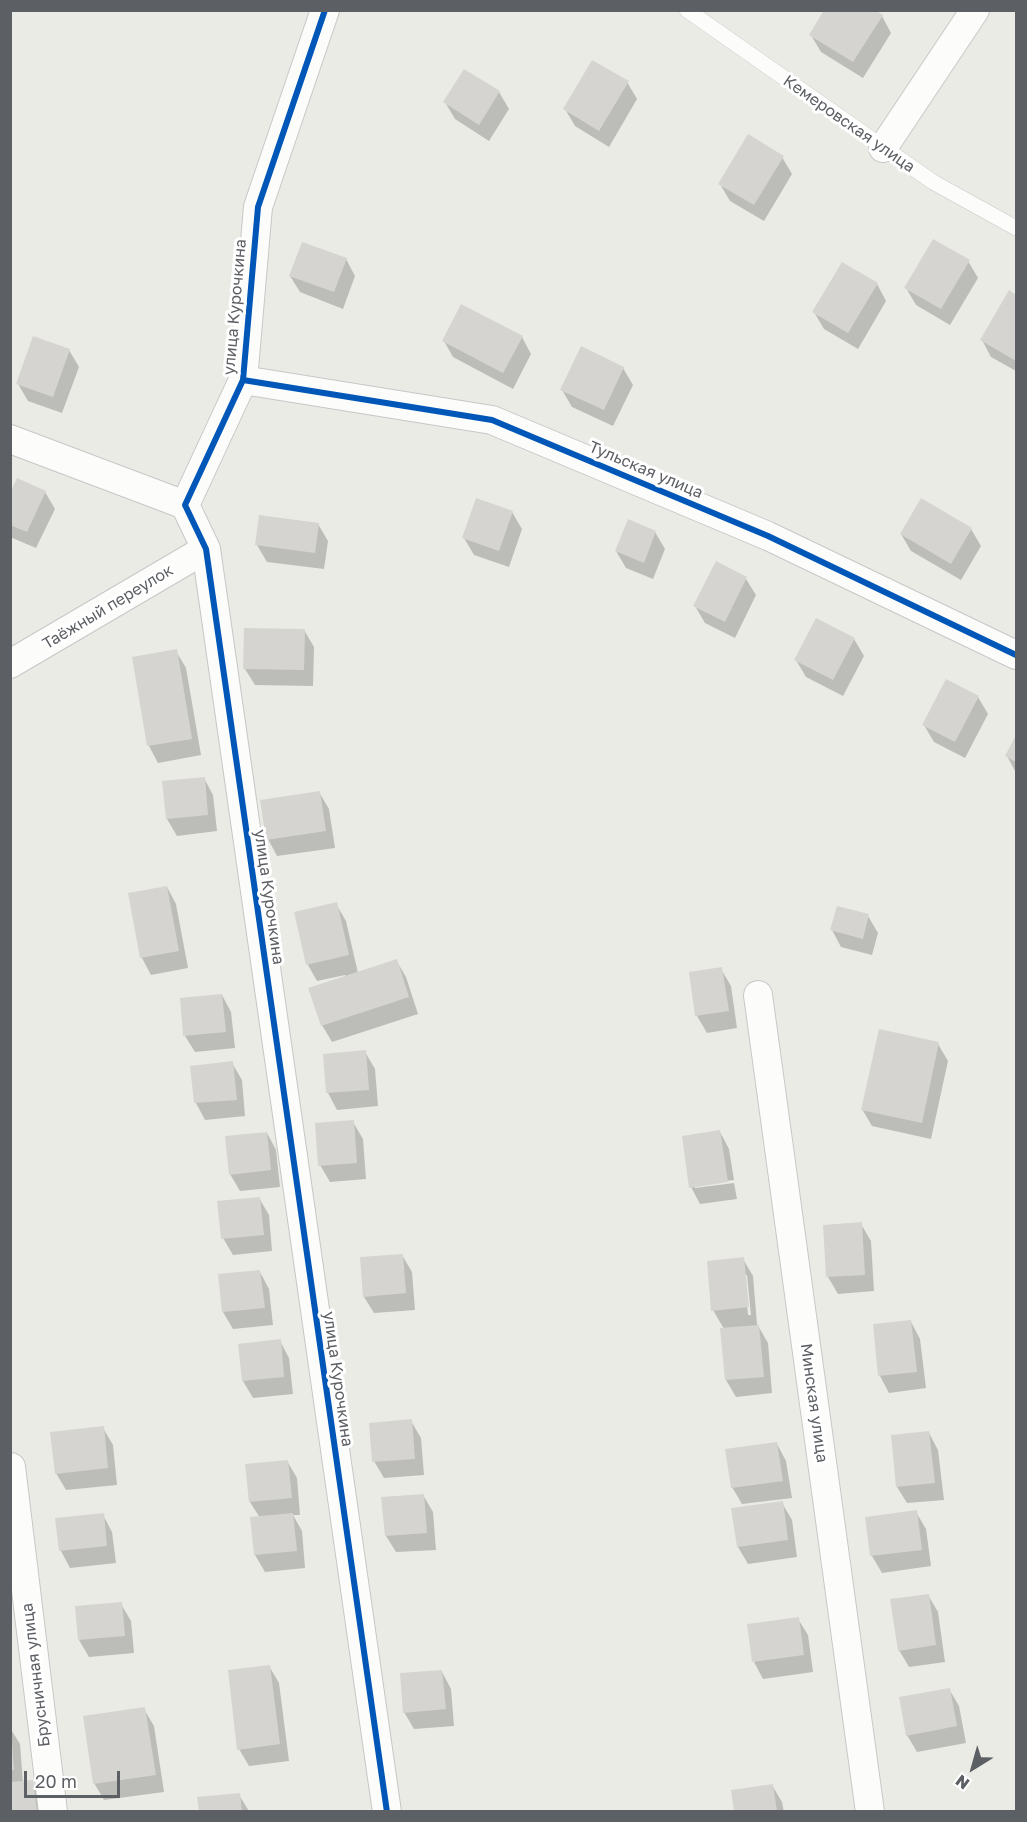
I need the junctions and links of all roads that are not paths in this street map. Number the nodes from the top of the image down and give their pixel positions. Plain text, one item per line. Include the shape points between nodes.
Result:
1 (325, 10) edge
2 (687, 10) edge
3 (975, 10) edge
4 (883, 148) junction
5 (1017, 228) edge
6 (243, 380) junction
7 (10, 439) edge
8 (185, 505) junction
9 (206, 549) junction
10 (1017, 655) edge
11 (10, 664) edge
12 (758, 995) dead end
13 (11, 1467) edge
14 (53, 1812) edge
15 (387, 1812) edge
16 (870, 1812) edge

1 - 6 street, улица Курочкина via 258,207
2 - 4 lane, Кемеровская улица
3 - 4 street
4 - 5 lane, Кемеровская улица via 933,182
6 - 8 street, улица Курочкина
6 - 10 street, Тульская улица via 492,420 768,536
7 - 8 street
8 - 9 street, улица Курочкина
9 - 11 street, Таёжный переулок
9 - 15 street, улица Курочкина
12 - 16 street, Минская улица
13 - 14 street, Брусничная улица

